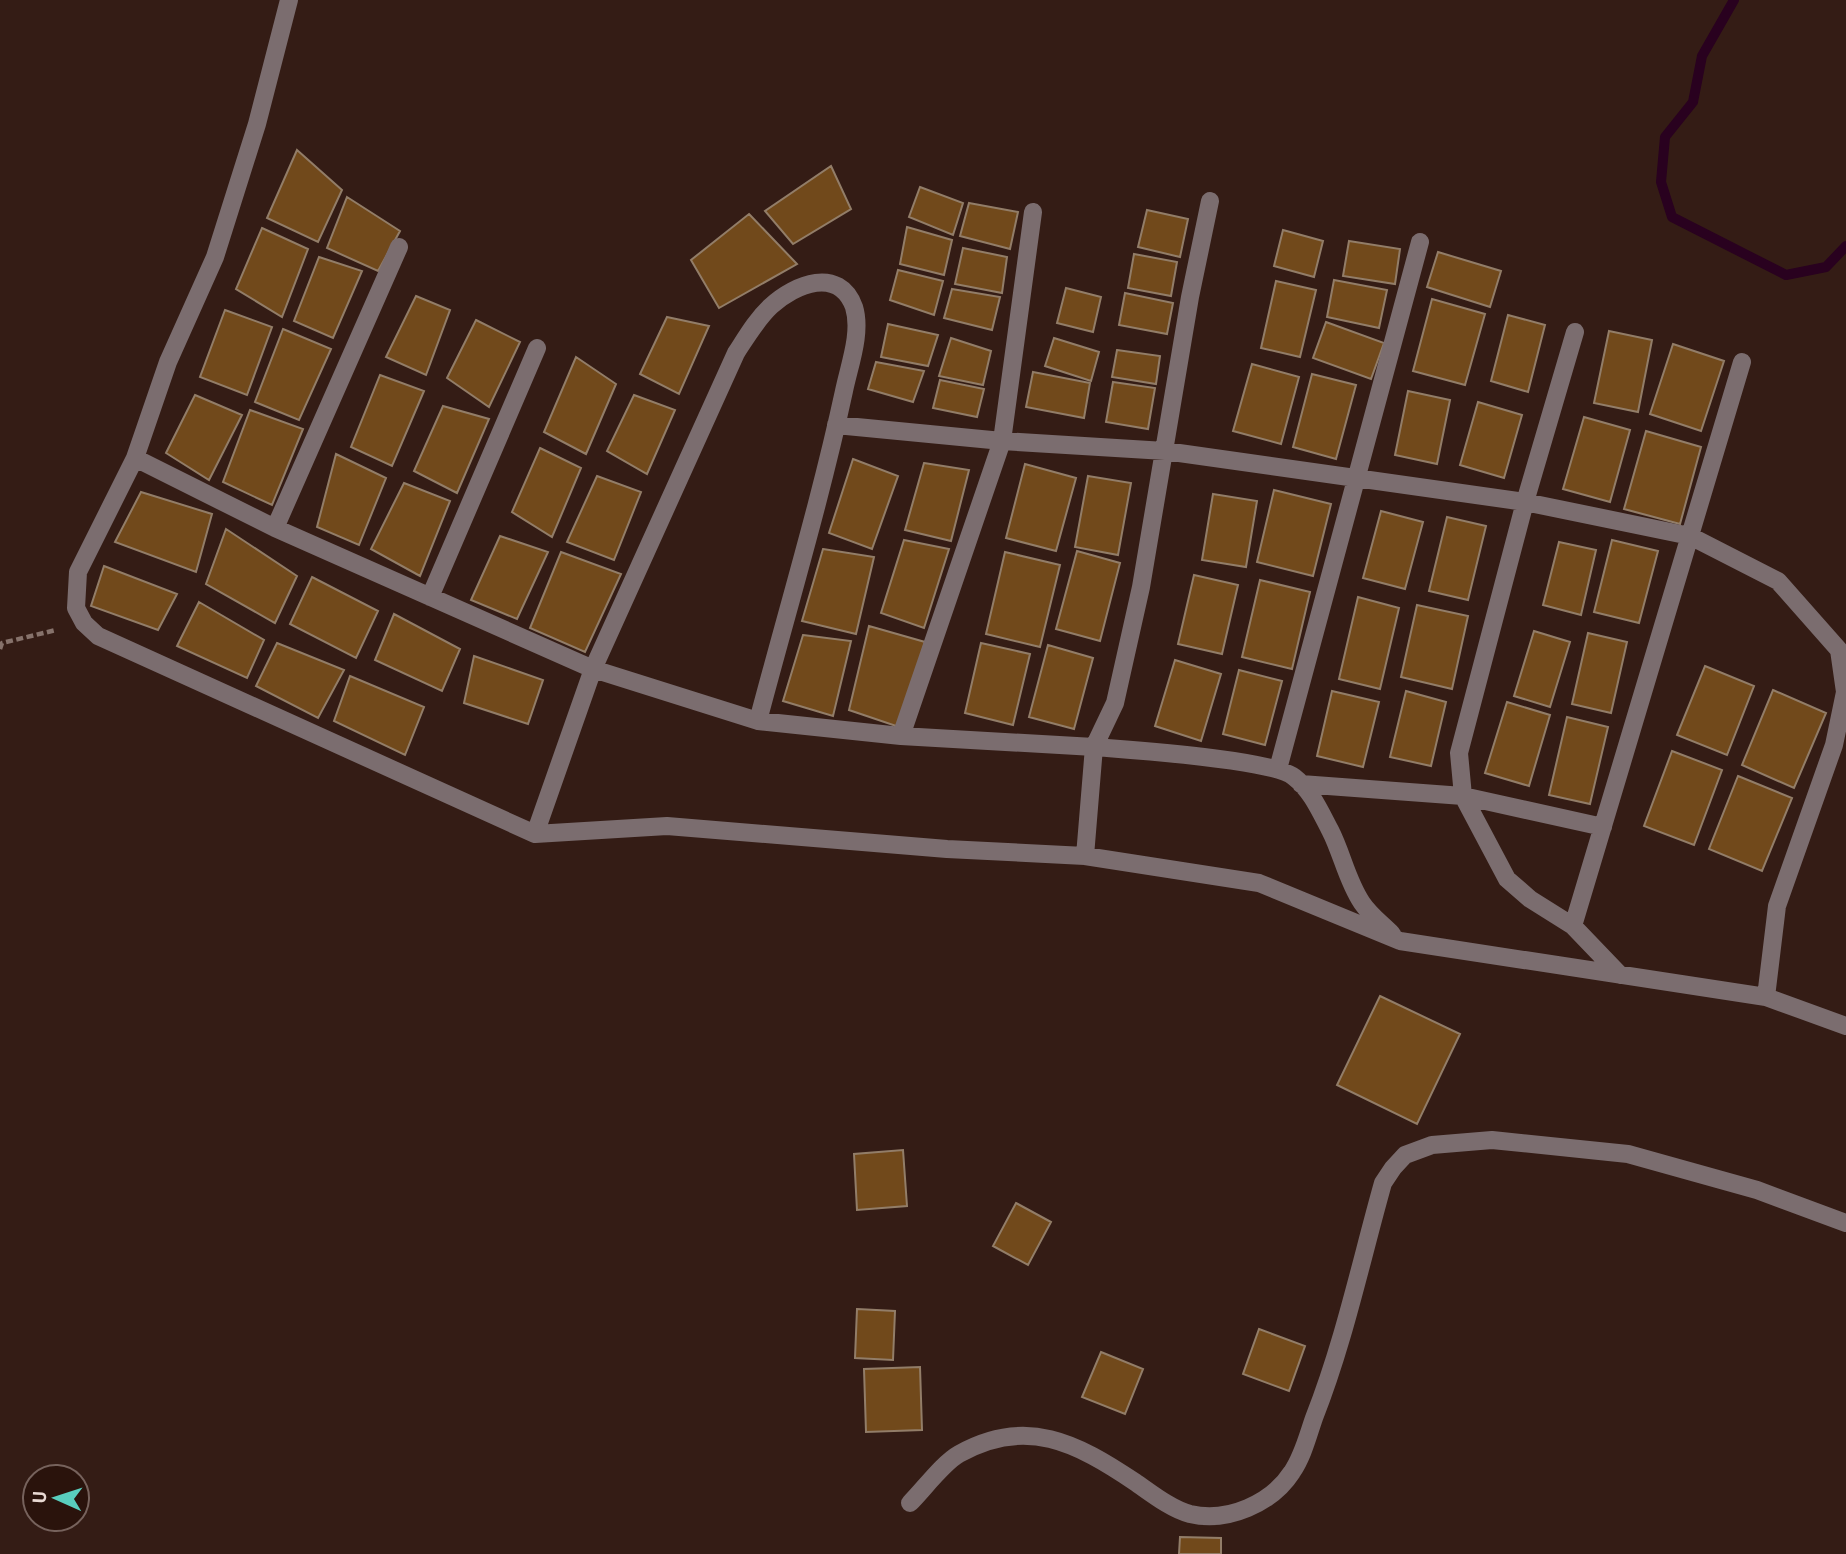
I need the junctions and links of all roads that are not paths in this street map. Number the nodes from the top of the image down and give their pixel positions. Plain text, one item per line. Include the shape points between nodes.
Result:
1 (289, 0) edge
2 (1210, 201) dead end
3 (1033, 212) dead end
4 (1420, 242) dead end
5 (399, 247) dead end
6 (1575, 332) dead end
7 (537, 348) dead end
8 (1742, 362) dead end
9 (836, 425) junction
10 (1002, 441) junction
11 (1165, 451) junction
12 (135, 458) junction
13 (1358, 479) junction
14 (1525, 502) junction
15 (275, 528) junction
16 (1690, 536) junction
17 (430, 597) junction
18 (593, 669) junction
19 (758, 721) junction
20 (901, 736) junction
21 (1094, 747) junction
22 (1278, 769) junction
23 (1301, 784) junction
24 (1463, 796) junction
25 (1603, 827) junction
26 (536, 834) junction
27 (1085, 856) junction
28 (1573, 926) junction
29 (1400, 941) junction
30 (1620, 975) junction
31 (1766, 997) junction
32 (1846, 1027) edge
33 (1846, 1223) edge
34 (911, 1503) dead end

1 - 12 street via 257,124 215,257 168,362
2 - 11 street
3 - 10 street
4 - 13 street
5 - 15 street
6 - 14 street
7 - 17 street
8 - 16 street
9 - 10 street
9 - 18 street via 856,333 854,309 840,287 822,281 773,304 736,353
9 - 19 street
10 - 11 street
10 - 20 street
11 - 13 street
11 - 21 street via 1115,703
12 - 15 street
12 - 26 street via 78,572 76,608 84,623 121,648
13 - 14 street
13 - 22 street
14 - 16 street
14 - 24 street via 1459,753
15 - 17 street
16 - 25 street
16 - 31 street via 1778,581 1839,650 1844,692 1834,745 1777,906
17 - 18 street
18 - 19 street
18 - 26 street
19 - 20 street
20 - 21 street
21 - 22 street
21 - 27 street
22 - 23 street
23 - 24 street
23 - 29 street via 1331,832 1361,902
24 - 25 street
24 - 28 street via 1507,879
25 - 28 street
26 - 27 street via 667,826
27 - 29 street via 1259,883
28 - 30 street
29 - 30 street
30 - 31 street
31 - 32 street
33 - 34 street via 1758,1190 1628,1154 1492,1140 1432,1145 1405,1155 1384,1183 1328,1383 1295,1468 1283,1486 1256,1505 1222,1515 1190,1514 1096,1455 1060,1441 1019,1434 984,1442 956,1456

